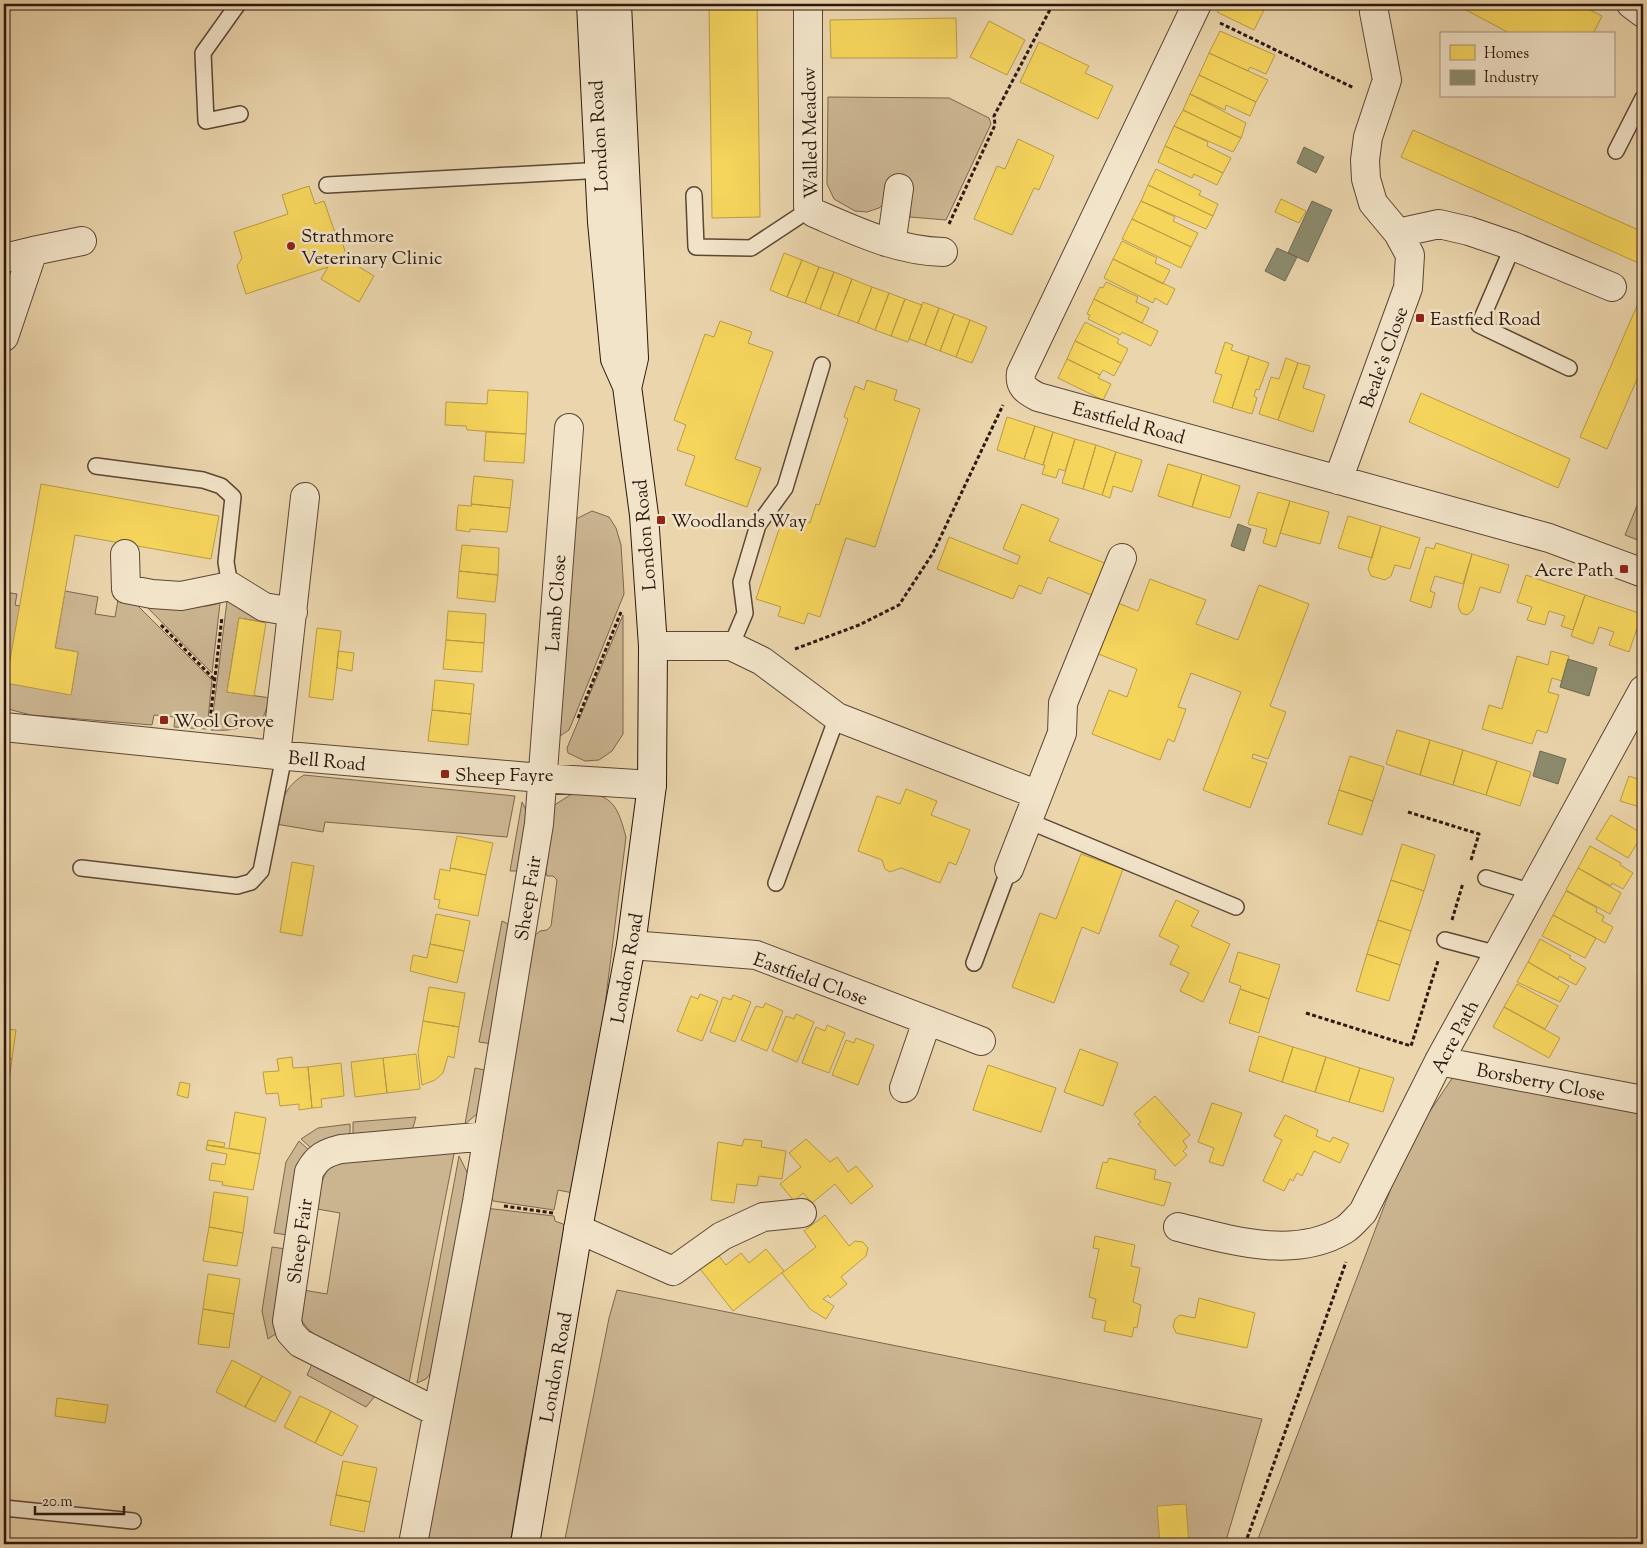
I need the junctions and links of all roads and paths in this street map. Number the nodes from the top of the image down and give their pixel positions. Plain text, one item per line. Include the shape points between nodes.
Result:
1 (238, 4) edge
2 (591, 4) edge
3 (617, 4) edge
4 (808, 4) edge
5 (1053, 4) edge
6 (1375, 4) edge
7 (1631, 4) edge
8 (1195, 7) edge
9 (1643, 13) edge
10 (1643, 98) edge
11 (1380, 100) junction
12 (240, 114) dead end
13 (1616, 151) dead end
14 (612, 170) junction
15 (327, 185) dead end
16 (899, 188) dead end
17 (694, 195) dead end
18 (810, 209) junction
19 (1398, 233) junction
20 (82, 240) dead end
21 (886, 242) junction
22 (1513, 246) junction
23 (32, 251) junction
24 (940, 252) joint
25 (4, 258) edge
26 (1612, 287) dead end
27 (4, 338) edge
28 (822, 365) dead end
29 (1569, 368) dead end
30 (1020, 380) junction
31 (570, 428) dead end
32 (96, 466) dead end
33 (1338, 480) junction
34 (305, 497) dead end
35 (125, 554) dead end
36 (1122, 558) dead end
37 (1643, 573) edge
38 (228, 586) junction
39 (624, 606) dead end
40 (293, 612) junction
41 (160, 624) dead end
42 (653, 646) junction
43 (731, 646) junction
44 (762, 661) junction
45 (215, 679) junction
46 (1643, 690) edge
47 (837, 717) junction
48 (575, 724) dead end
49 (4, 727) edge
50 (206, 748) junction
51 (280, 756) junction
52 (541, 778) junction
53 (652, 785) junction
54 (1036, 794) junction
55 (1026, 820) junction
56 (81, 868) dead end
57 (1009, 869) joint
58 (1486, 878) dead end
59 (776, 884) dead end
60 (1532, 892) junction
61 (1236, 907) dead end
62 (1445, 940) dead end
63 (630, 946) junction
64 (1498, 954) junction
65 (974, 963) dead end
66 (927, 1021) junction
67 (980, 1042) dead end
68 (1439, 1061) junction
69 (904, 1088) dead end
70 (1643, 1100) edge
71 (488, 1136) junction
72 (477, 1202) junction
73 (802, 1213) dead end
74 (579, 1223) junction
75 (1178, 1227) dead end
76 (1347, 1258) dead end
77 (437, 1412) junction
78 (4, 1508) edge
79 (134, 1520) dead end
80 (413, 1544) edge
81 (525, 1544) edge
82 (1245, 1544) edge

1 - 12 lane via 203,53 206,121
2 - 14 street, London Road
3 - 14 street, London Road
4 - 18 street, Walled Meadow via 807,190
5 - 24 path via 994,116 995,125
6 - 11 street, Beale's Close via 1386,80
7 - 9 street
8 - 11 path
8 - 30 street
10 - 13 lane
11 - 19 street, Beale's Close via 1368,137 1366,178 1373,202
14 - 15 lane
14 - 42 street, London Road via 602,222 615,359 628,386 644,515
16 - 21 street via 893,231
17 - 18 lane via 696,247 751,248
18 - 21 street, Walled Meadow
19 - 22 street via 1439,224
19 - 33 street, Beale's Close via 1410,255 1408,288
20 - 23 street
21 - 24 street, Walled Meadow
22 - 26 street
22 - 29 lane via 1479,326
23 - 25 street
23 - 27 street
28 - 43 lane via 785,488 758,525 741,582 745,613
30 - 33 street, Eastfield Road via 1023,388 1038,397
30 - 44 path via 1000,409 933,553 899,605 859,625
31 - 52 street, Lamb Close
32 - 38 lane via 203,480 221,486 232,497 226,562
33 - 37 street, Eastfield Road via 1549,538
34 - 40 street
35 - 38 street via 126,589 181,596
36 - 54 street via 1063,703 1062,733
38 - 40 street via 264,607
38 - 45 path
39 - 48 path
40 - 51 street
41 - 45 path
42 - 43 street
42 - 53 street, London Road
43 - 44 street
44 - 47 street
45 - 50 path
46 - 60 street, Acre Path
47 - 54 street
47 - 59 lane
49 - 50 street, Bell Road
50 - 51 street, Bell Road
51 - 52 street, Bell Road
51 - 56 lane via 261,871 251,882 237,886
52 - 53 street, Bell Road
52 - 71 street, Sheep Fair via 539,824
53 - 63 street, London Road
54 - 55 street
55 - 57 street
55 - 61 lane
57 - 65 lane
58 - 60 lane
60 - 64 street, Acre Path
62 - 64 lane
63 - 66 street, Eastfield Close via 756,955
63 - 74 street, London Road
64 - 68 street, Acre Path
66 - 67 street, Eastfield Close
66 - 69 street
68 - 70 street, Borsberry Close
68 - 75 street, Acre Path via 1363,1212 1345,1230 1321,1240 1264,1246
71 - 72 street, Sheep Fair
71 - 77 street, Sheep Fair via 326,1152 316,1159 309,1172 287,1321 290,1332 300,1342
72 - 74 path
72 - 77 street, Sheep Fair
73 - 74 street via 763,1217 722,1236 673,1271
74 - 81 street, London Road
76 - 82 path
77 - 80 street, Sheep Fair
78 - 79 lane

